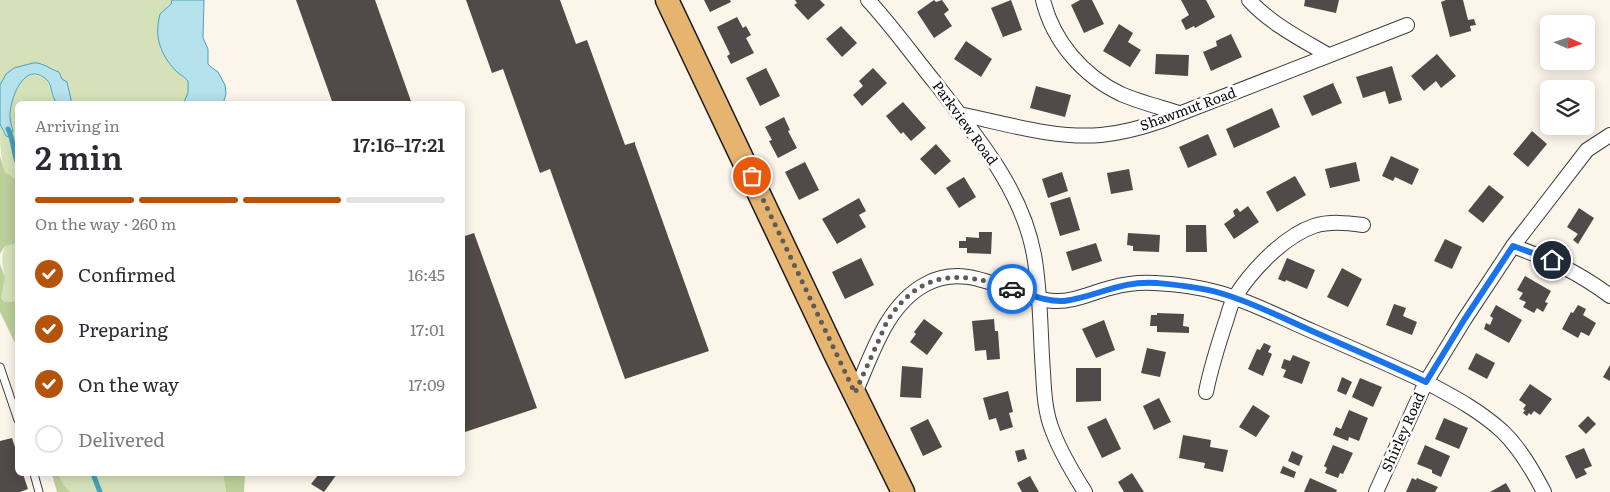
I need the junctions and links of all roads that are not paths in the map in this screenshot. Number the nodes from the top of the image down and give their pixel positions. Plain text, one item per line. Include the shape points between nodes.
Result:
1 (667, 0) edge
2 (1042, 0) edge
3 (1249, 0) edge
4 (872, 2) edge
5 (1407, 24) dead end
6 (1328, 55) junction
7 (1179, 113) junction
8 (959, 114) junction
9 (1610, 135) edge
10 (1363, 225) dead end
11 (1513, 246) junction
12 (1610, 296) edge
13 (1039, 298) junction
14 (1234, 298) junction
15 (0, 367) edge
16 (1426, 382) junction
17 (1206, 392) dead end
18 (855, 393) junction
19 (15, 411) edge
20 (35, 476) edge
21 (39, 492) edge
22 (903, 492) edge
23 (1085, 492) edge
24 (1376, 492) edge
25 (1544, 492) edge

1 - 18 main road
2 - 7 street via 1063,45 1089,74 1121,94
3 - 6 street via 1279,25
4 - 8 street, Parkview Road
5 - 6 street, Shawmut Road
6 - 7 street, Shawmut Road
7 - 8 street, Shawmut Road via 1145,126 1100,135 1038,130
8 - 13 street, Parkview Road via 991,155 1026,226 1034,254
9 - 11 street, Shirley Road via 1587,150
10 - 14 street via 1328,223 1300,233 1269,256
11 - 12 street via 1552,260 1590,280
11 - 16 street, Shirley Road
13 - 14 street via 1064,301 1119,286 1154,283 1200,288
13 - 18 street via 978,278 952,277 927,283 899,305 887,321
13 - 23 street, Parkview Road via 1044,397 1061,449
14 - 16 street
14 - 17 street
15 - 19 lane
16 - 24 street, Shirley Road
16 - 25 street via 1474,409 1503,432 1525,459
18 - 22 main road
20 - 21 lane

